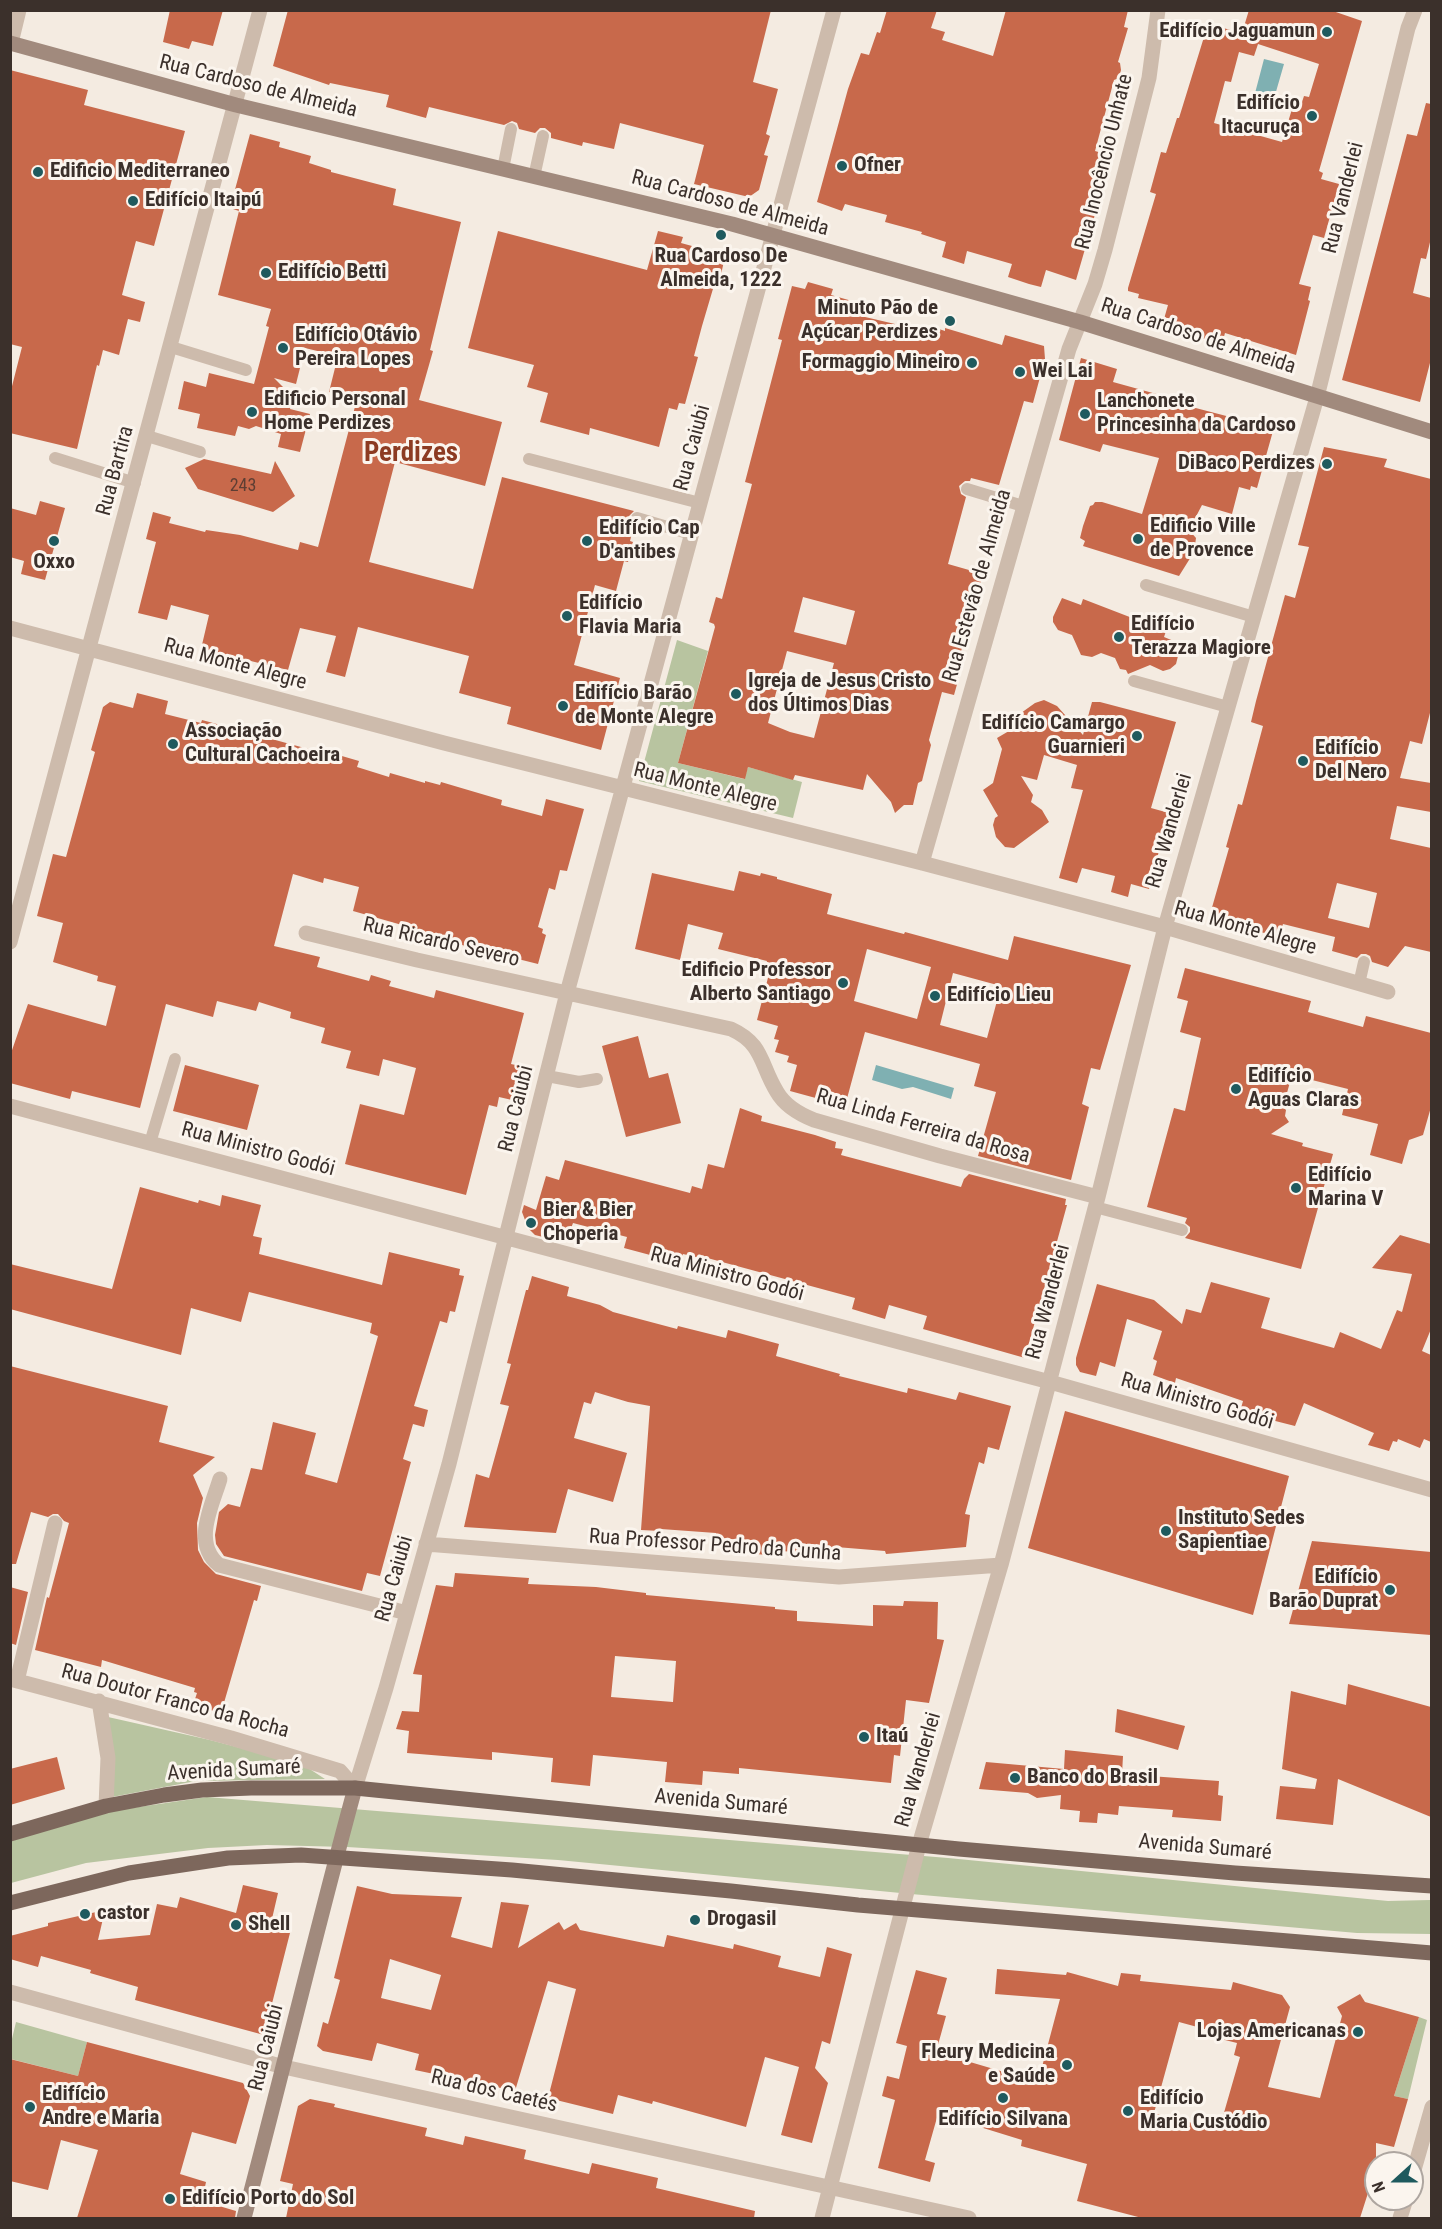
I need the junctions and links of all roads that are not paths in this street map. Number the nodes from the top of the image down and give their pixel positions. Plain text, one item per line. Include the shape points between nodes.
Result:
1 (19, 10) edge
2 (260, 10) edge
3 (834, 10) edge
4 (1158, 10) edge
5 (1414, 10) edge
6 (11, 43) edge
7 (236, 105) junction
8 (512, 129) dead end
9 (543, 136) dead end
10 (503, 169) junction
11 (534, 177) junction
12 (772, 235) junction
13 (1080, 322) junction
14 (171, 347) junction
15 (246, 370) dead end
16 (1317, 397) junction
17 (1431, 432) edge
18 (147, 436) junction
19 (200, 452) dead end
20 (55, 458) dead end
21 (529, 459) dead end
22 (135, 483) junction
23 (967, 489) dead end
24 (700, 503) junction
25 (1023, 506) junction
26 (637, 518) dead end
27 (691, 534) junction
28 (1146, 585) dead end
29 (1254, 617) junction
30 (10, 628) edge
31 (90, 649) junction
32 (1134, 681) dead end
33 (1228, 707) junction
34 (623, 789) junction
35 (922, 863) junction
36 (1164, 927) junction
37 (306, 933) dead end
38 (10, 942) edge
39 (1364, 962) dead end
40 (1359, 984) junction
41 (1388, 992) dead end
42 (567, 993) junction
43 (175, 1059) dead end
44 (547, 1076) junction
45 (597, 1079) dead end
46 (10, 1106) edge
47 (150, 1143) junction
48 (1097, 1202) junction
49 (1182, 1230) dead end
50 (506, 1238) junction
51 (1050, 1382) junction
52 (220, 1479) dead end
53 (1431, 1490) edge
54 (55, 1524) dead end
55 (426, 1544) junction
56 (1001, 1565) junction
57 (407, 1613) junction
58 (14, 1680) edge
59 (99, 1701) junction
60 (355, 1788) junction
61 (106, 1806) junction
62 (10, 1834) edge
63 (919, 1845) junction
64 (336, 1856) junction
65 (1431, 1886) edge
66 (10, 1903) edge
67 (903, 1909) junction
68 (1431, 1953) edge
69 (11, 1991) edge
70 (284, 2067) junction
71 (1431, 2107) edge
72 (1419, 2151) edge
73 (830, 2188) junction
74 (244, 2218) edge
75 (822, 2218) edge
76 (969, 2218) edge

1 - 6 street
2 - 7 street, Rua Bartira
3 - 12 street, Rua Caiubi
4 - 13 street, Rua Inocêncio Unhate via 1149,78 1105,250
5 - 16 street, Rua Vanderlei
6 - 7 main road, Rua Cardoso de Almeida
7 - 10 main road, Rua Cardoso de Almeida
7 - 14 street, Rua Bartira
8 - 10 lane
9 - 11 lane
10 - 11 main road, Rua Cardoso de Almeida
11 - 12 main road, Rua Cardoso de Almeida
12 - 13 main road, Rua Cardoso de Almeida
12 - 24 street, Rua Caiubi
13 - 16 main road, Rua Cardoso de Almeida
13 - 25 street, Rua Estevão de Almeida
14 - 15 lane
14 - 18 street, Rua Bartira
16 - 17 main road, Rua Cardoso de Almeida
16 - 29 street, Rua Wanderlei
18 - 19 lane
18 - 22 street, Rua Bartira
20 - 22 lane
21 - 24 lane
22 - 31 street, Rua Bartira
23 - 25 lane
24 - 27 street, Rua Caiubi
25 - 35 street, Rua Estevão de Almeida
26 - 27 lane
27 - 34 street, Rua Caiubi
28 - 29 lane
29 - 33 street, Rua Wanderlei
30 - 31 street, Rua Monte Alegre
31 - 34 street, Rua Monte Alegre
31 - 38 street, Rua Bartira
32 - 33 lane
33 - 36 street, Rua Wanderlei
34 - 35 street, Rua Monte Alegre
34 - 42 street, Rua Caiubi
35 - 36 street, Rua Monte Alegre
36 - 40 street, Rua Monte Alegre
36 - 48 street, Rua Wanderlei
37 - 42 street, Rua Ricardo Severo
39 - 40 lane
40 - 41 street, Rua Monte Alegre
42 - 44 street, Rua Caiubi
42 - 48 street, Rua Linda Ferreira da Rosa via 731,1029 749,1038 777,1092 799,1114 814,1120
43 - 47 lane
44 - 45 lane via 579,1082
44 - 50 street, Rua Caiubi
46 - 47 street, Rua Ministro Godói
47 - 50 street, Rua Ministro Godói
48 - 49 lane
48 - 51 street, Rua Wanderlei
50 - 51 street, Rua Ministro Godói
50 - 55 street, Rua Caiubi
51 - 53 street, Rua Ministro Godói
51 - 56 street, Rua Wanderlei
52 - 57 street via 204,1539 208,1553 219,1565
54 - 58 street
55 - 56 street, Rua Professor Pedro da Cunha via 839,1577
55 - 57 street, Rua Caiubi
56 - 63 street, Rua Wanderlei
57 - 60 street, Rua Caiubi
58 - 59 street, Rua Doutor Franco da Rocha
59 - 60 street, Rua Doutor Franco da Rocha via 339,1771
59 - 61 street via 108,1758
60 - 61 main road, Avenida Sumaré via 202,1790
60 - 63 main road, Avenida Sumaré
60 - 64 main road, Rua Caiubi
61 - 62 main road, Avenida Sumaré
63 - 65 main road, Avenida Sumaré
63 - 67 street, Rua Wanderlei
64 - 66 main road via 267,1855 185,1863
64 - 67 main road
64 - 70 main road, Rua Caiubi
67 - 68 main road
67 - 73 street, Rua Wanderlei
69 - 70 street, Rua dos Caetés
70 - 73 street, Rua dos Caetés
70 - 74 main road, Rua Caiubi
71 - 72 street
73 - 75 street, Rua Wanderlei
73 - 76 street, Rua dos Caetés

